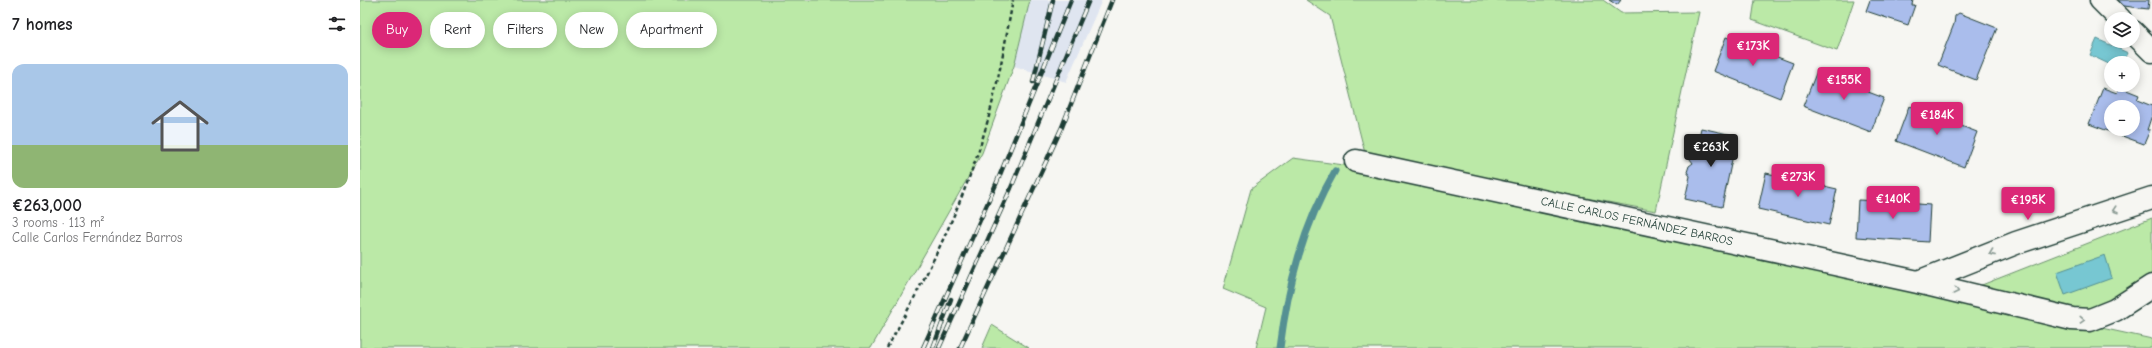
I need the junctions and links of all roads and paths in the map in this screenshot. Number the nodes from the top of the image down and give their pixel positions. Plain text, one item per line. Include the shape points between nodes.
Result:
1 (1013, 0) edge
2 (2101, 0) edge
3 (2113, 12) edge
4 (2140, 39) edge
5 (2152, 51) edge
6 (1356, 161) dead end
7 (2152, 198) edge
8 (1918, 282) junction
9 (2152, 286) edge
10 (887, 348) edge

1 - 10 path via 989,116 958,206 924,280
2 - 3 street
4 - 5 street
6 - 8 street, CALLE CARLOS FERNÁNDEZ BARROS
7 -> 8 street via 2016,243
8 -> 9 street, CALLE CARLOS FERNÁNDEZ BARROS via 2072,319 2090,320 2115,310

